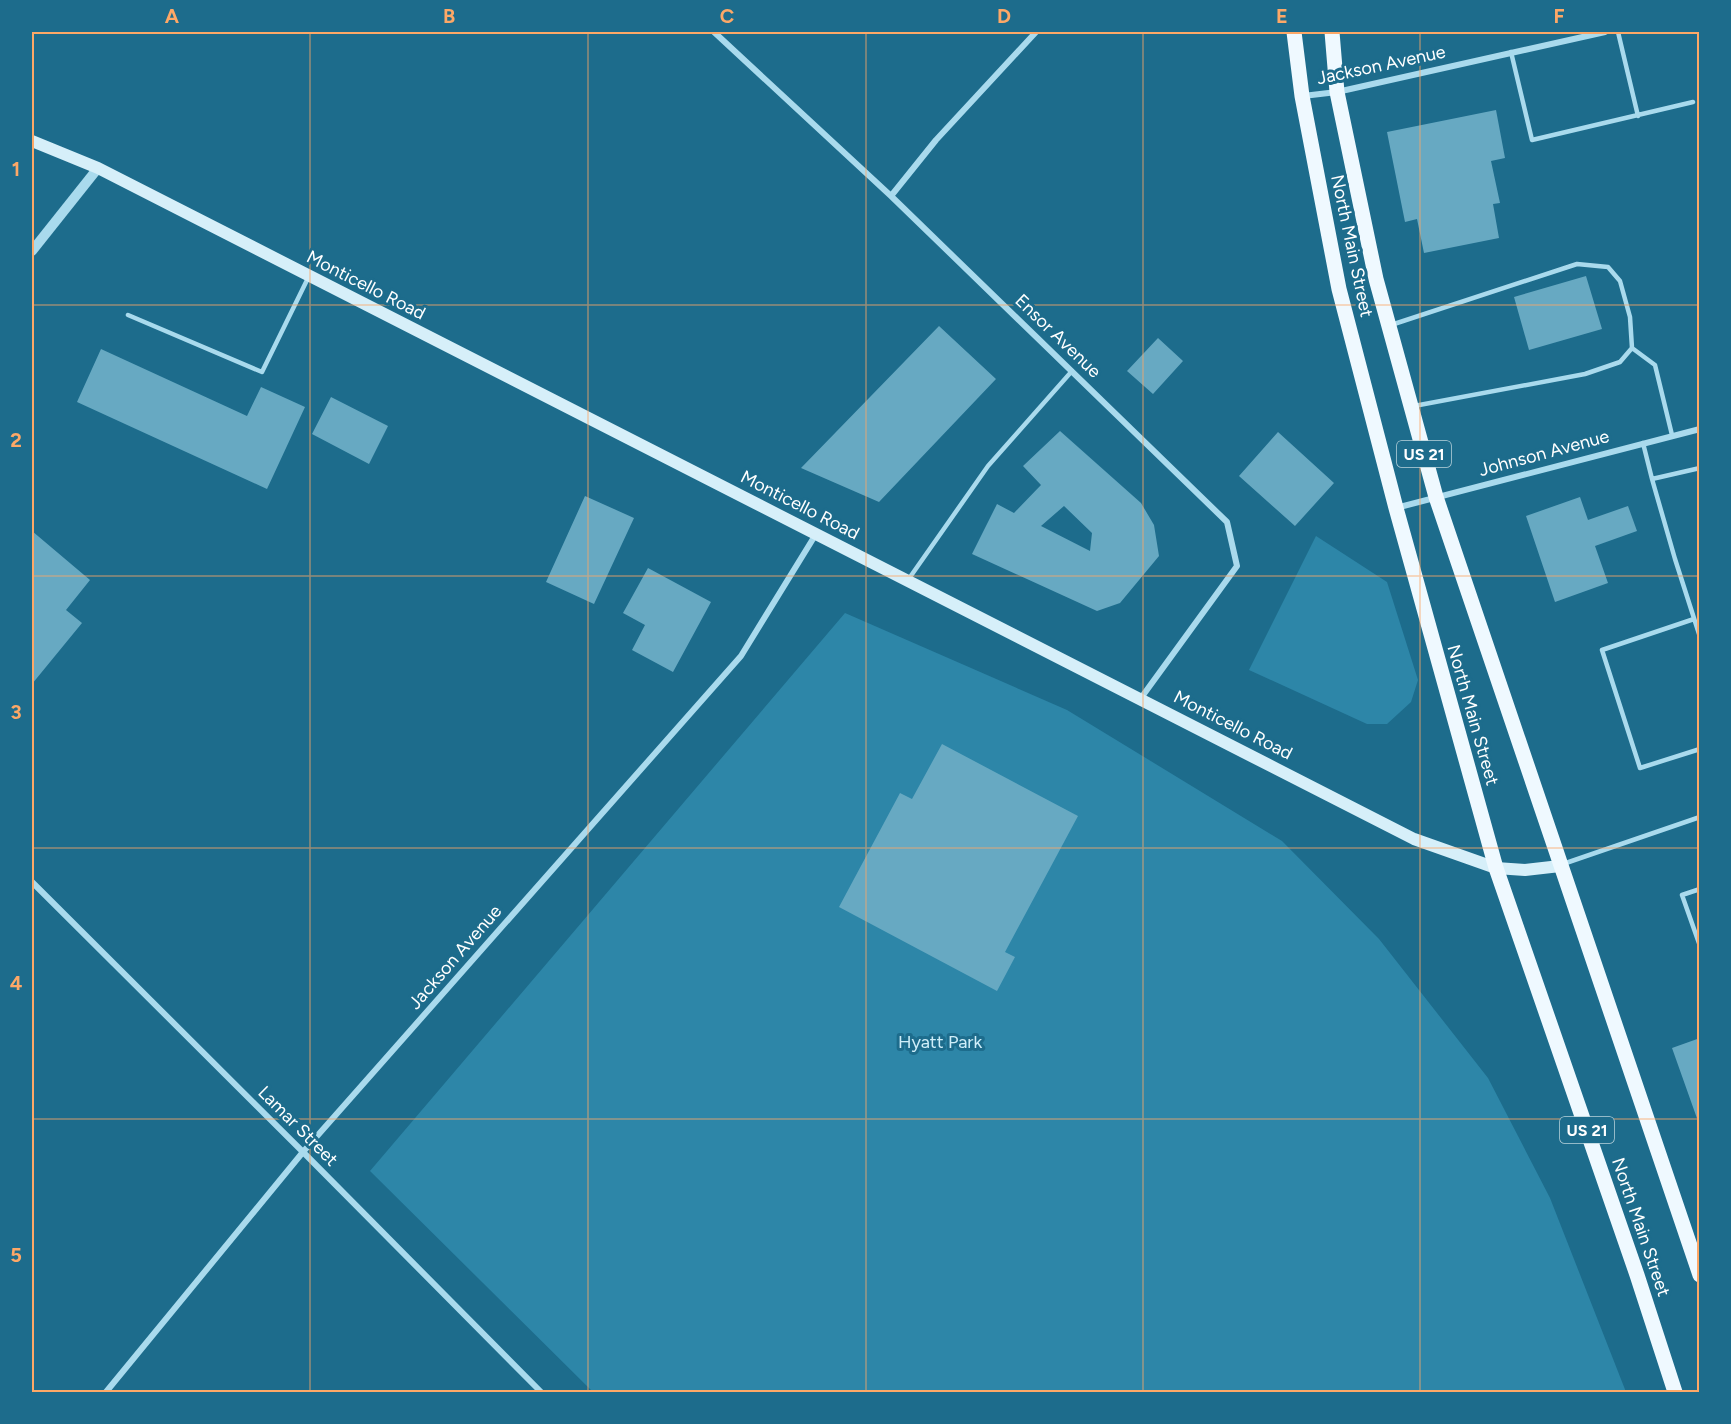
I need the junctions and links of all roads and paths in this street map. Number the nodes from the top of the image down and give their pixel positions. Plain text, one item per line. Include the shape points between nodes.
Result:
1 (714, 32) edge
2 (1036, 32) edge
3 (1294, 32) edge
4 (1332, 32) edge
5 (1605, 32) edge
6 (1618, 32) edge
7 (1511, 52) junction
8 (1337, 92) junction
9 (1302, 96) junction
10 (1692, 102) dead end
11 (1638, 116) junction
12 (32, 141) edge
13 (98, 168) junction
14 (891, 196) junction
15 (32, 251) edge
16 (309, 276) junction
17 (128, 315) dead end
18 (1389, 326) junction
19 (1632, 348) junction
20 (1072, 371) junction
21 (1411, 407) junction
22 (1700, 429) edge
23 (1672, 435) junction
24 (1643, 443) junction
25 (1700, 468) edge
26 (1652, 479) junction
27 (1436, 497) junction
28 (1395, 508) junction
29 (816, 534) junction
30 (908, 580) junction
31 (1694, 619) junction
32 (1700, 637) edge
33 (1141, 698) junction
34 (1700, 749) edge
35 (1700, 817) edge
36 (1560, 866) junction
37 (1496, 868) junction
38 (32, 882) edge
39 (1700, 889) edge
40 (1700, 946) edge
41 (303, 1152) junction
42 (1700, 1275) edge
43 (106, 1392) edge
44 (541, 1392) edge
45 (1676, 1392) edge

1 - 14 street, Ensor Avenue
2 - 14 street via 936,140
3 - 9 main road, North Main Street / US 21
4 - 8 main road, North Main Street / US 21
5 - 7 street, Jackson Avenue
6 - 11 lane
7 - 8 street, Jackson Avenue
7 - 11 lane via 1532,140
8 - 9 street, Jackson Avenue
8 - 18 main road, North Main Street / US 21
9 - 28 main road, North Main Street / US 21 via 1339,289
10 - 11 lane
12 - 13 main road, Monticello Road
13 - 15 street
13 - 16 main road, Monticello Road
14 - 20 street, Ensor Avenue
16 - 17 lane via 262,372
16 - 29 main road, Monticello Road
18 - 19 lane via 1577,264 1608,267 1620,281
18 - 21 main road, North Main Street / US 21
19 - 21 lane via 1620,362 1585,374
19 - 23 lane via 1655,364
20 - 30 lane via 988,466
20 - 33 street, Ensor Avenue via 1227,522 1237,566
21 - 27 main road, North Main Street / US 21
22 - 23 street, Johnson Avenue
23 - 24 street, Johnson Avenue
24 - 26 lane
24 - 27 street, Johnson Avenue
25 - 26 lane
26 - 31 lane
27 - 28 street, Johnson Avenue
27 - 36 main road, North Main Street / US 21
28 - 37 main road, North Main Street / US 21
29 - 30 main road, Monticello Road
29 - 41 street, Jackson Avenue via 741,656
30 - 33 main road, Monticello Road
31 - 32 lane
31 - 34 lane via 1602,650 1640,768
33 - 37 main road, Monticello Road via 1414,839
35 - 36 lane
36 - 37 main road, Monticello Road
36 - 42 main road, North Main Street / US 21
37 - 45 main road, North Main Street / US 21
38 - 41 street, Lamar Street
39 - 40 lane via 1682,895
41 - 43 street, Jackson Avenue
41 - 44 street, Lamar Street

